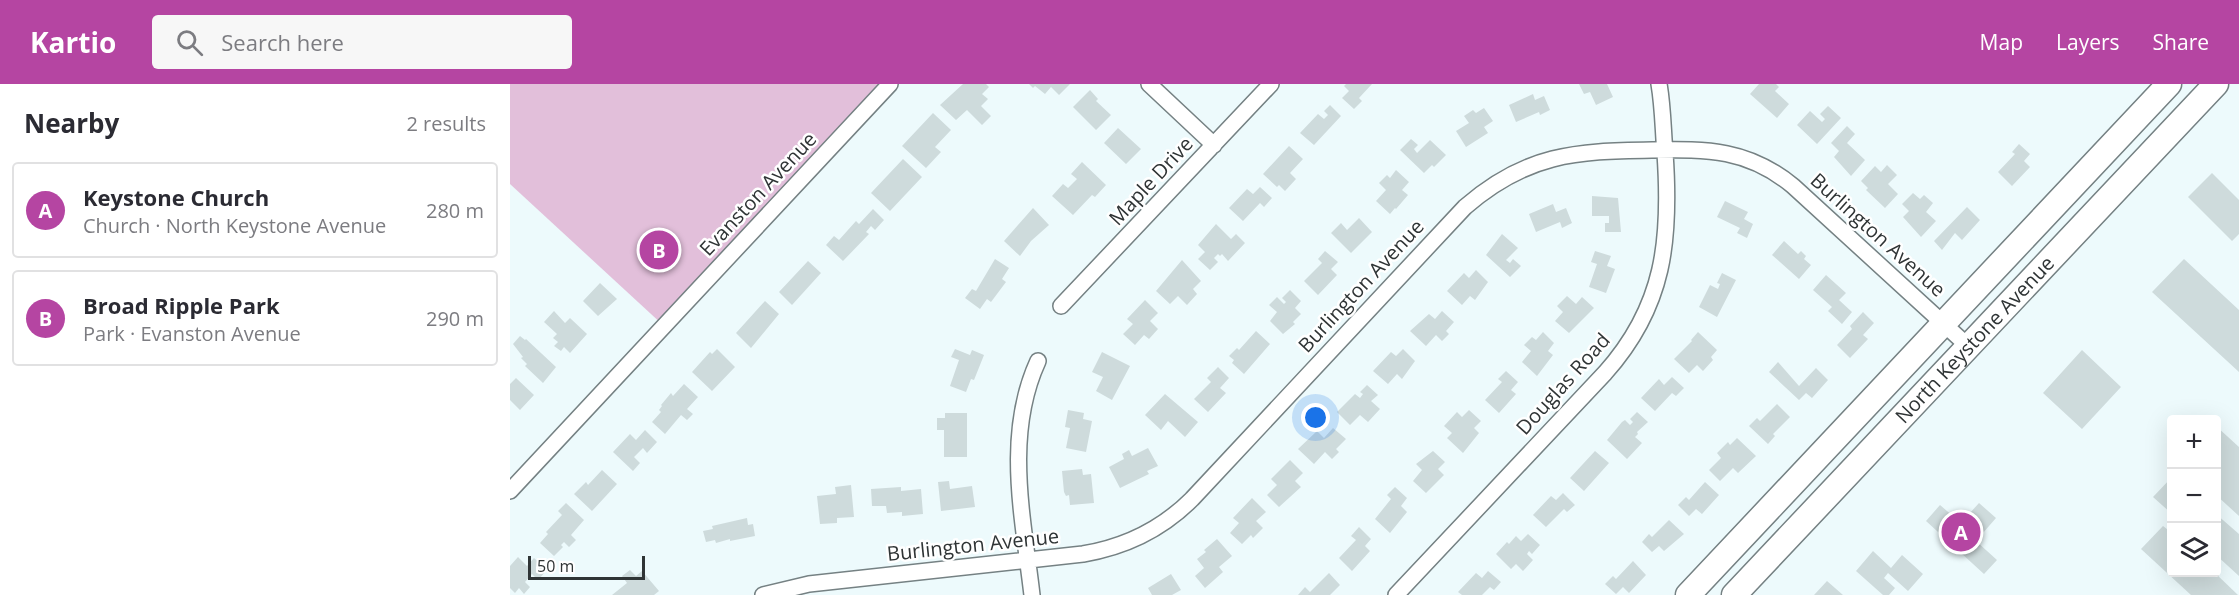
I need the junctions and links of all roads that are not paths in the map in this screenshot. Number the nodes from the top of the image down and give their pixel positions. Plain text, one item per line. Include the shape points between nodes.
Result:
1 (890, 84) edge
2 (1149, 84) edge
3 (1271, 84) edge
4 (1659, 84) edge
5 (2169, 84) edge
6 (2216, 84) edge
7 (1214, 145) junction
8 (1665, 150) junction
9 (1061, 306) dead end
10 (1944, 324) junction
11 (1969, 346) junction
12 (1038, 361) dead end
13 (510, 491) edge
14 (1028, 561) junction
15 (763, 595) edge
16 (1032, 595) edge
17 (1396, 595) edge
18 (1688, 595) edge
19 (1734, 595) edge

1 - 13 street, Evanston Avenue
2 - 7 street
3 - 7 street, Maple Drive
4 - 8 street, Douglas Road
5 - 10 main road, North Keystone Avenue
6 - 11 main road, North Keystone Avenue
7 - 9 street, Maple Drive
8 - 10 street, Burlington Avenue via 1727,152 1774,171
8 - 14 street, Burlington Avenue via 1598,151 1555,158 1494,184 1454,218 1171,518 1119,546
8 - 17 street, Douglas Road via 1666,241 1654,291 1632,337 1605,373
10 - 11 street, Burlington Avenue
10 - 18 main road, North Keystone Avenue
11 - 19 main road, North Keystone Avenue
12 - 14 street via 1022,411 1017,454
14 - 15 street, Burlington Avenue via 809,584
14 - 16 street

